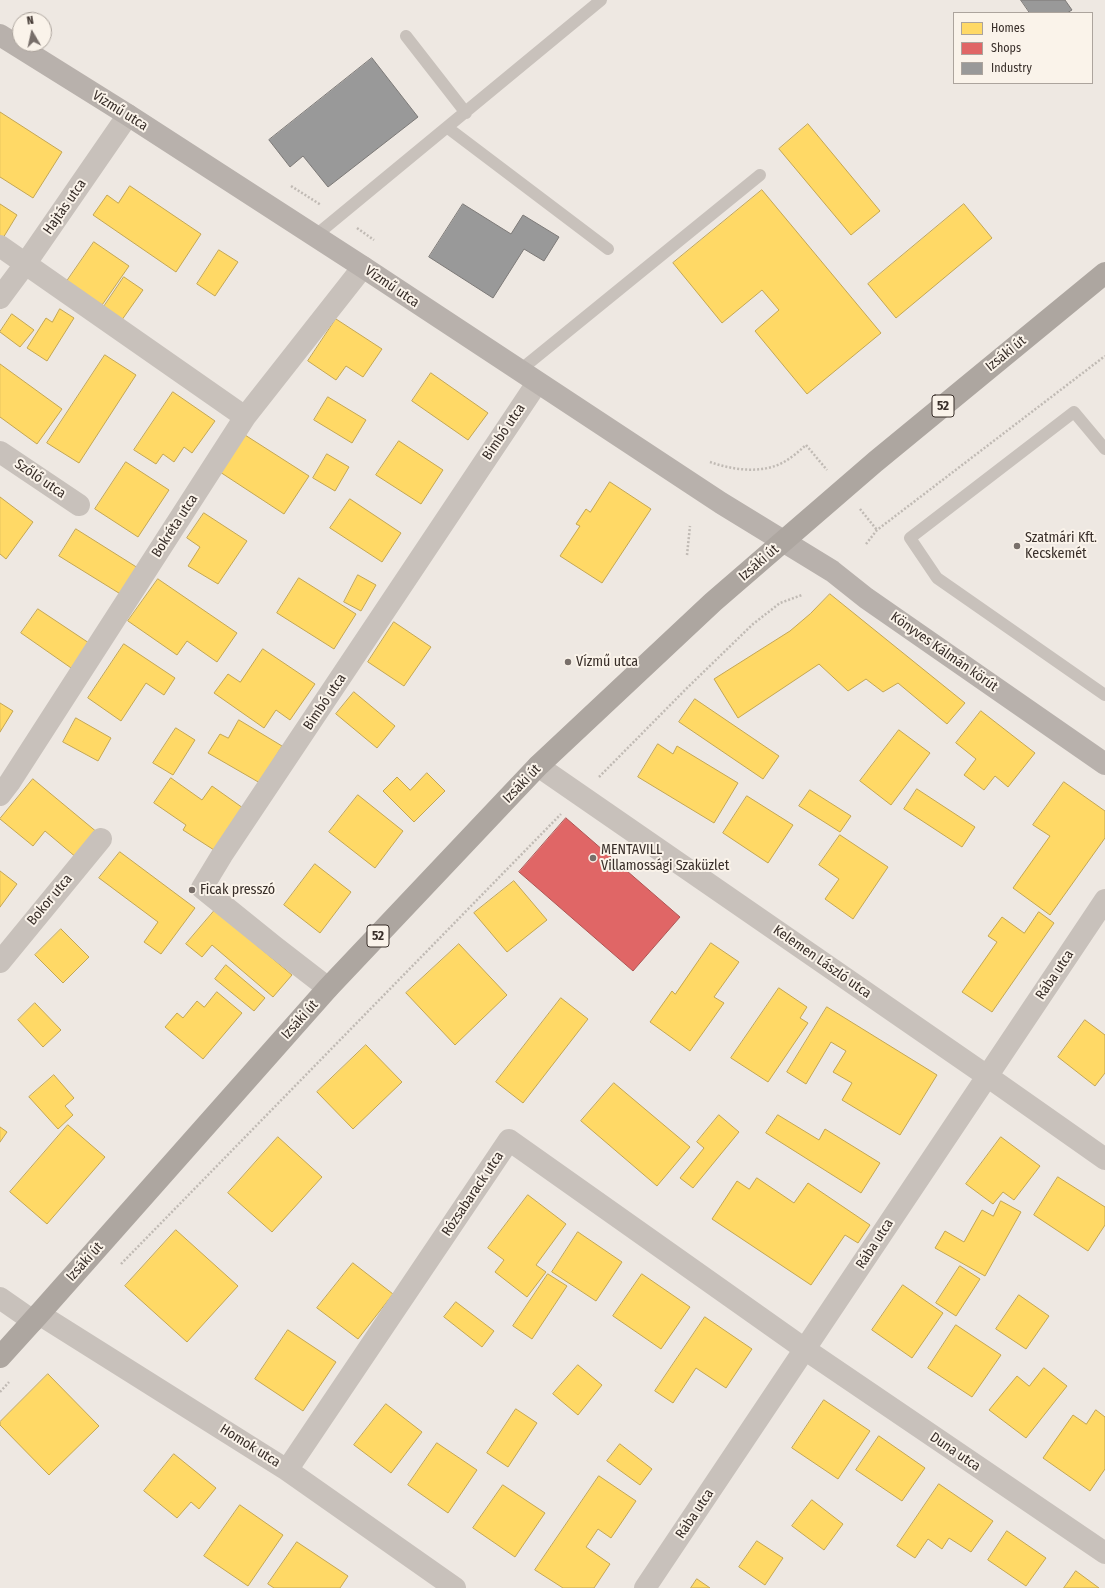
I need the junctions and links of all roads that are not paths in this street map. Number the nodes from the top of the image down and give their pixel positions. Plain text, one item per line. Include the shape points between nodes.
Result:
1 (601, 0) edge
2 (0, 35) edge
3 (406, 36) dead end
4 (466, 113) junction
5 (128, 115) junction
6 (448, 128) junction
7 (760, 175) dead end
8 (315, 236) junction
9 (0, 246) edge
10 (608, 249) dead end
11 (26, 263) junction
12 (363, 267) junction
13 (1105, 273) edge
14 (0, 298) edge
15 (519, 371) junction
16 (538, 383) junction
17 (246, 417) junction
18 (1105, 449) edge
19 (0, 452) edge
20 (79, 505) dead end
21 (783, 541) junction
22 (1105, 695) edge
23 (1105, 764) edge
24 (538, 766) junction
25 (0, 795) edge
26 (101, 839) dead end
27 (1105, 900) edge
28 (0, 962) edge
29 (328, 988) junction
30 (987, 1076) junction
31 (1105, 1160) edge
32 (0, 1298) edge
33 (36, 1318) junction
34 (806, 1350) junction
35 (0, 1357) edge
36 (287, 1470) junction
37 (1105, 1553) edge
38 (455, 1588) edge
39 (645, 1588) edge

1 - 4 lane
2 - 5 main road, Vízmű utca
3 - 4 lane
4 - 6 lane
5 - 8 main road, Vízmű utca
5 - 11 street, Hajtás utca
6 - 8 lane
6 - 10 lane
7 - 15 lane
8 - 12 main road, Vízmű utca
9 - 11 street
11 - 14 street, Hajtás utca
11 - 17 street
12 - 15 main road, Vízmű utca
12 - 17 street, Bokréta utca
13 - 21 main road, Izsáki út / 52
15 - 16 main road, Vízmű utca
16 - 21 main road, Vízmű utca
16 - 29 street, Bimbó utca via 202,888
17 - 25 street, Bokréta utca
18 - 22 lane via 1074,412 910,538 937,578
19 - 20 street, Szőlő utca
21 - 23 main road, Könyves Kálmán körút via 832,571 866,598
21 - 24 main road, Izsáki út / 52 via 713,602
24 - 29 main road, Izsáki út / 52
24 - 30 street, Kelemen László utca
26 - 28 street, Bokor utca
27 - 30 street, Rába utca
29 - 33 main road, Izsáki út / 52
30 - 31 street, Kelemen László utca
30 - 34 street, Rába utca
32 - 33 street, Homok utca
33 - 35 main road, Izsáki út / 52
33 - 36 street, Homok utca
34 - 36 street, Rózsabarack utca via 510,1140
34 - 37 street, Duna utca
34 - 39 street, Rába utca
36 - 38 street, Homok utca

